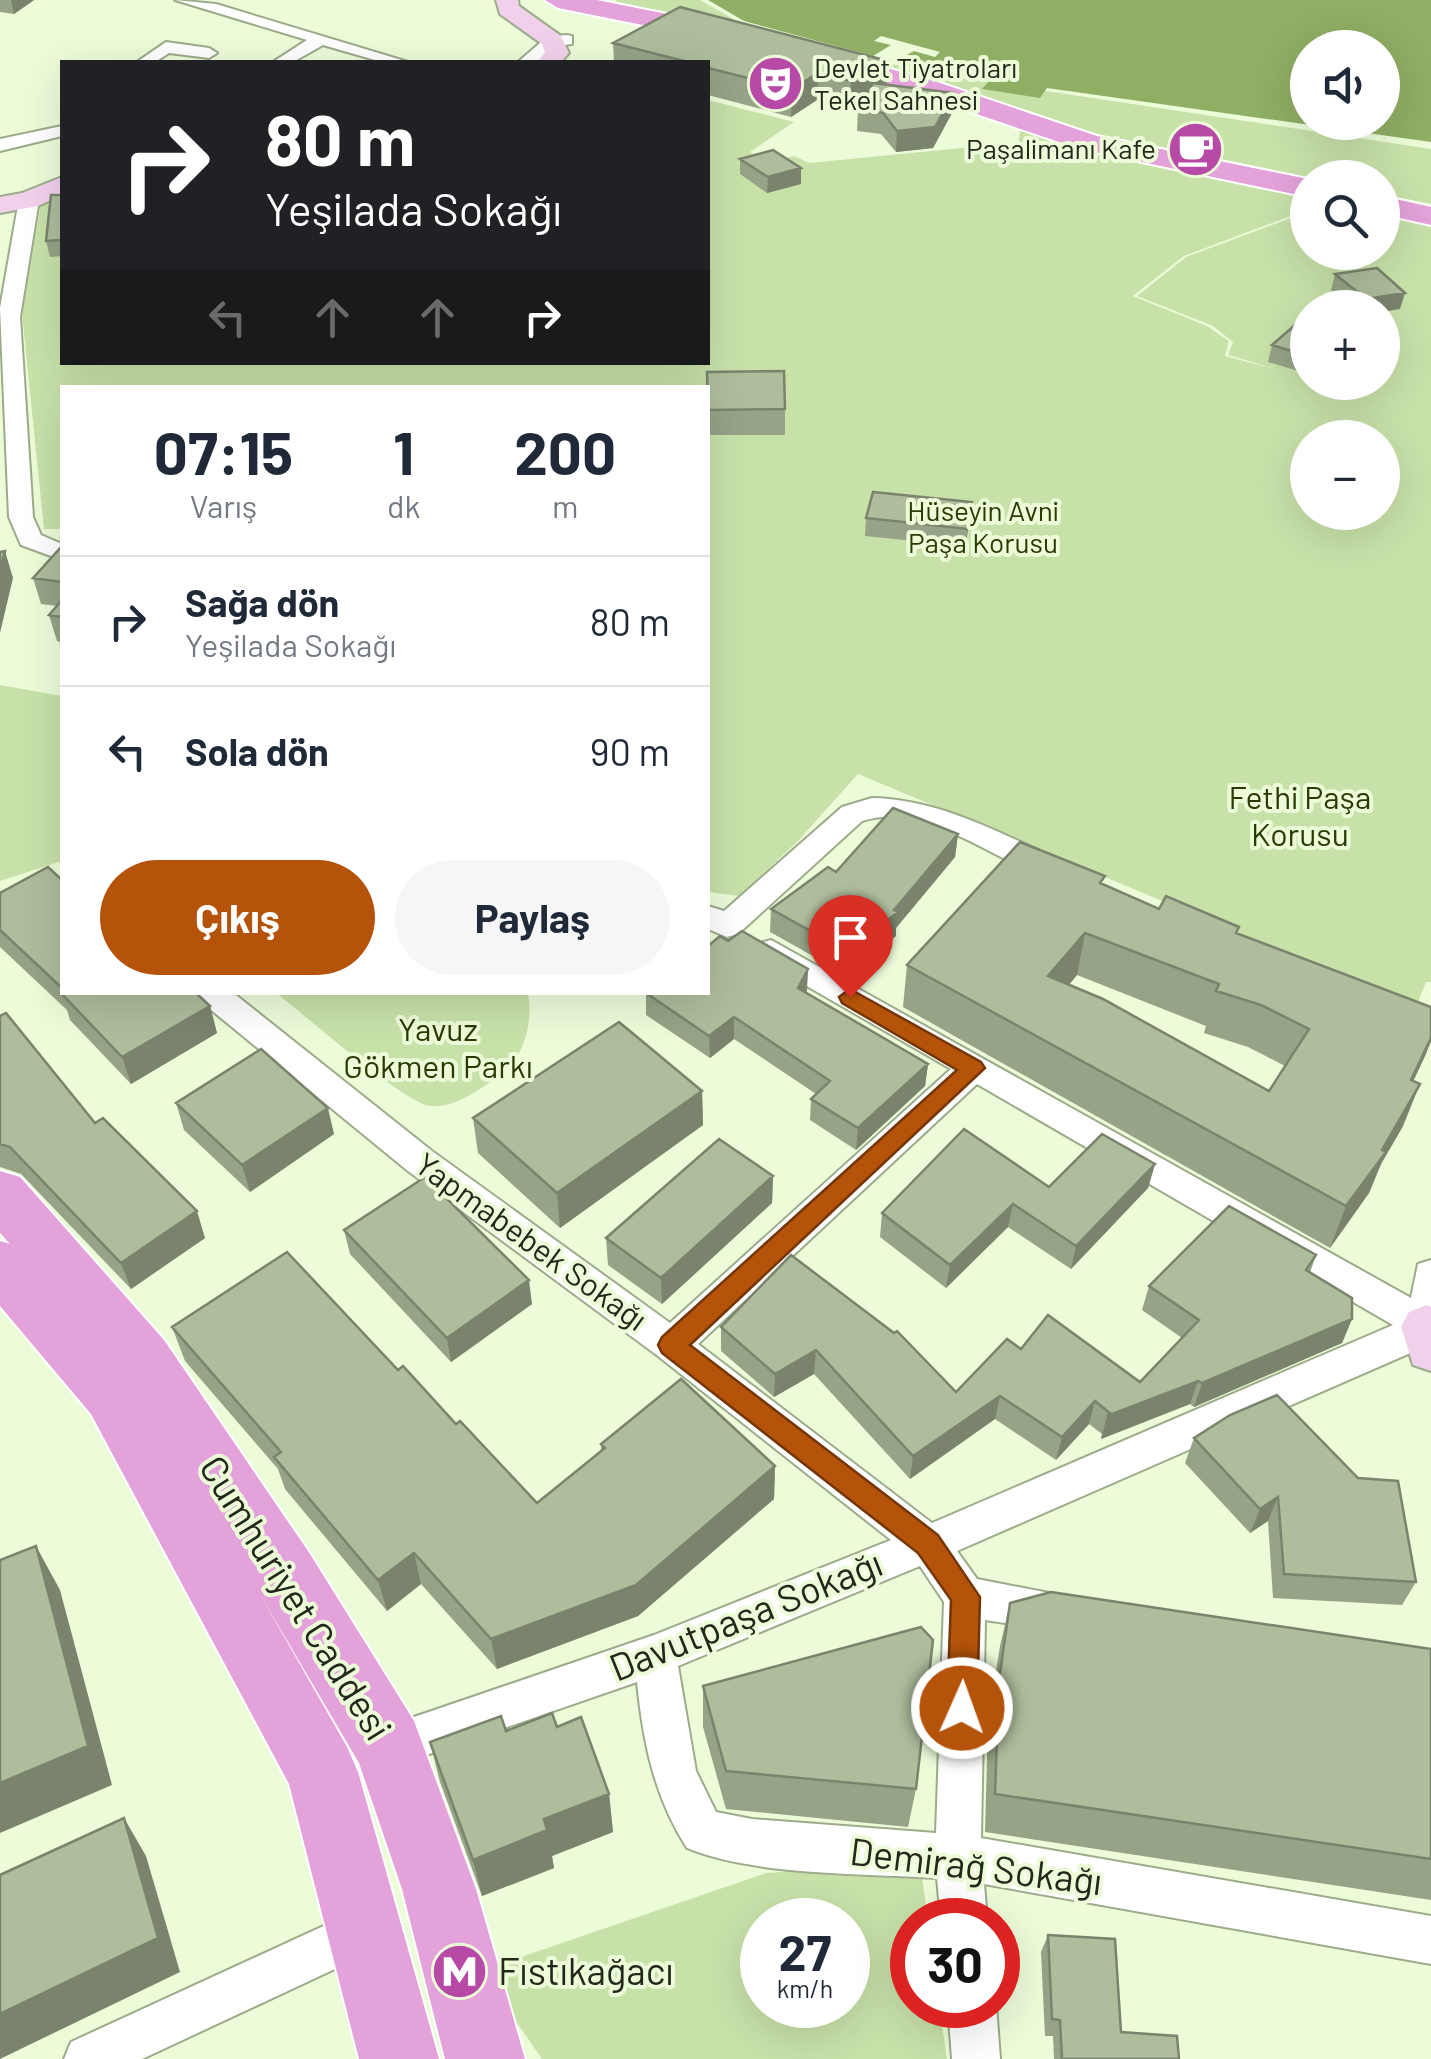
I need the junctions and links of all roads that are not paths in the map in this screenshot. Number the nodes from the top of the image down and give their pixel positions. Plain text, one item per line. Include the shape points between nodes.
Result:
1 (183, 0) edge
2 (507, 0) edge
3 (527, 0) edge
4 (558, 0) edge
5 (748, 39) edge
6 (320, 40) junction
7 (557, 52) edge
8 (797, 52) edge
9 (209, 53) dead end
10 (148, 60) edge
11 (285, 60) edge
12 (392, 60) edge
13 (60, 131) edge
14 (0, 146) edge
15 (1290, 184) edge
16 (60, 186) edge
17 (29, 200) junction
18 (0, 205) edge
19 (1400, 209) edge
20 (1431, 216) edge
21 (30, 540) junction
22 (0, 541) edge
23 (60, 552) edge
24 (1074, 878) edge
25 (717, 921) edge
26 (214, 995) edge
27 (973, 1068) junction
28 (0, 1193) edge
29 (0, 1265) edge
30 (1431, 1275) edge
31 (1430, 1335) edge
32 (671, 1345) junction
33 (928, 1544) junction
34 (966, 1597) junction
35 (1082, 1615) edge
36 (656, 1655) junction
37 (390, 1746) junction
38 (958, 1857) junction
39 (962, 1898) edge
40 (367, 1930) junction
41 (1431, 1940) edge
42 (974, 2028) edge
43 (88, 2059) edge
44 (398, 2059) edge
45 (485, 2059) edge
46 (976, 2059) edge

1 - 6 street
2 - 7 street via 508,9
3 - 7 street via 526,12
4 - 5 main road
6 - 11 street
6 - 12 street
8 - 15 main road via 872,70 1090,143
9 - 10 street via 166,47
13 - 14 street
16 - 17 street
17 - 18 street
17 - 21 street via 9,317 21,517
19 - 20 main road
21 - 22 street
21 - 23 street
24 - 25 street via 917,812 872,806 852,814
25 - 27 street
26 - 32 street, Yapmabebek Sokağı via 420,1161
27 - 31 street
27 - 32 street
28 - 37 main road, Cumhuriyet Caddesi via 142,1358
29 - 40 main road, Cumhuriyet Caddesi via 113,1394 322,1772
30 - 31 street
31 - 33 street, Davutpaşa Sokağı
32 - 33 street, Yapmabebek Sokağı
33 - 34 street, Yapmabebek Sokağı
33 - 36 street, Davutpaşa Sokağı
34 - 35 street
34 - 38 street
36 - 37 street, Davutpaşa Sokağı
36 - 38 street, Demirağ Sokağı via 686,1810 703,1832 752,1842
37 - 45 main road, Cumhuriyet Caddesi via 439,1889
38 - 39 street
38 - 41 street, Demirağ Sokağı
40 - 43 street
40 - 44 main road, Cumhuriyet Caddesi
42 - 46 street

